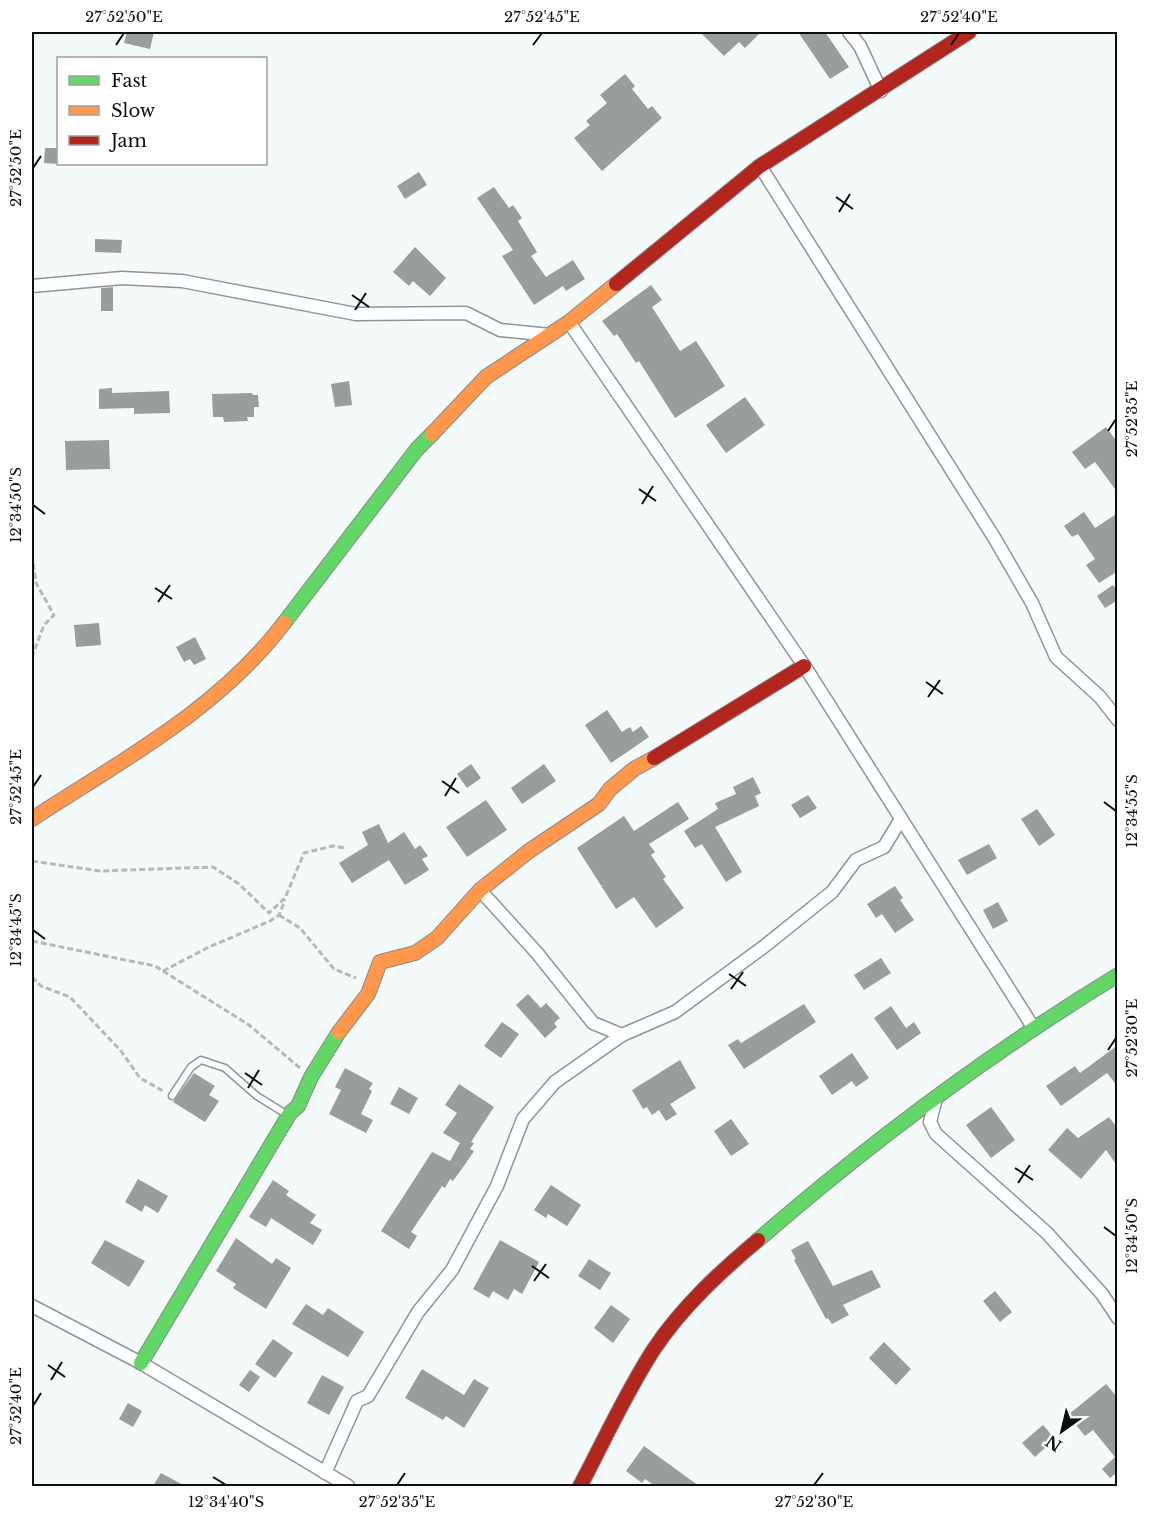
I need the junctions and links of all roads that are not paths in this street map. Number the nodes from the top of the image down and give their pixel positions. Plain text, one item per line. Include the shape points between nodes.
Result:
1 (849, 32) edge
2 (969, 32) edge
3 (881, 91) junction
4 (760, 166) junction
5 (32, 286) edge
6 (569, 322) junction
7 (550, 334) junction
8 (804, 666) junction
9 (1118, 720) edge
10 (32, 819) edge
11 (902, 819) junction
12 (480, 890) junction
13 (1118, 975) edge
14 (1033, 1027) junction
15 (622, 1035) junction
16 (938, 1095) junction
17 (171, 1096) road end
18 (289, 1115) junction
19 (32, 1306) edge
20 (1118, 1318) edge
21 (141, 1363) junction
22 (325, 1473) junction
23 (348, 1486) edge
24 (580, 1486) edge

1 - 3 street
2 - 3 street
3 - 4 street
4 - 6 street
4 - 9 street via 995,539 1032,603 1056,657 1100,697
5 - 7 street via 122,278 182,281 356,314 466,313 500,330
6 - 7 street
6 - 8 street
7 - 10 street via 486,377 417,449 272,639 200,710
8 - 11 street
8 - 12 street via 634,769 599,804
11 - 14 street
11 - 15 street via 884,848 856,861 832,892 766,945 675,1012
12 - 15 street via 593,1023
12 - 18 street via 437,938 415,952 380,962 371,986
13 - 14 street
14 - 16 street
15 - 22 street via 555,1082 523,1119 497,1186 452,1270 418,1312 368,1395 357,1401
16 - 20 street via 930,1122 936,1134 1047,1233 1102,1294
16 - 24 street via 818,1188 722,1271 686,1308 654,1349
17 - 18 lane via 191,1067 201,1060 225,1068 257,1096
18 - 21 street
19 - 21 street
21 - 22 street
22 - 23 street

